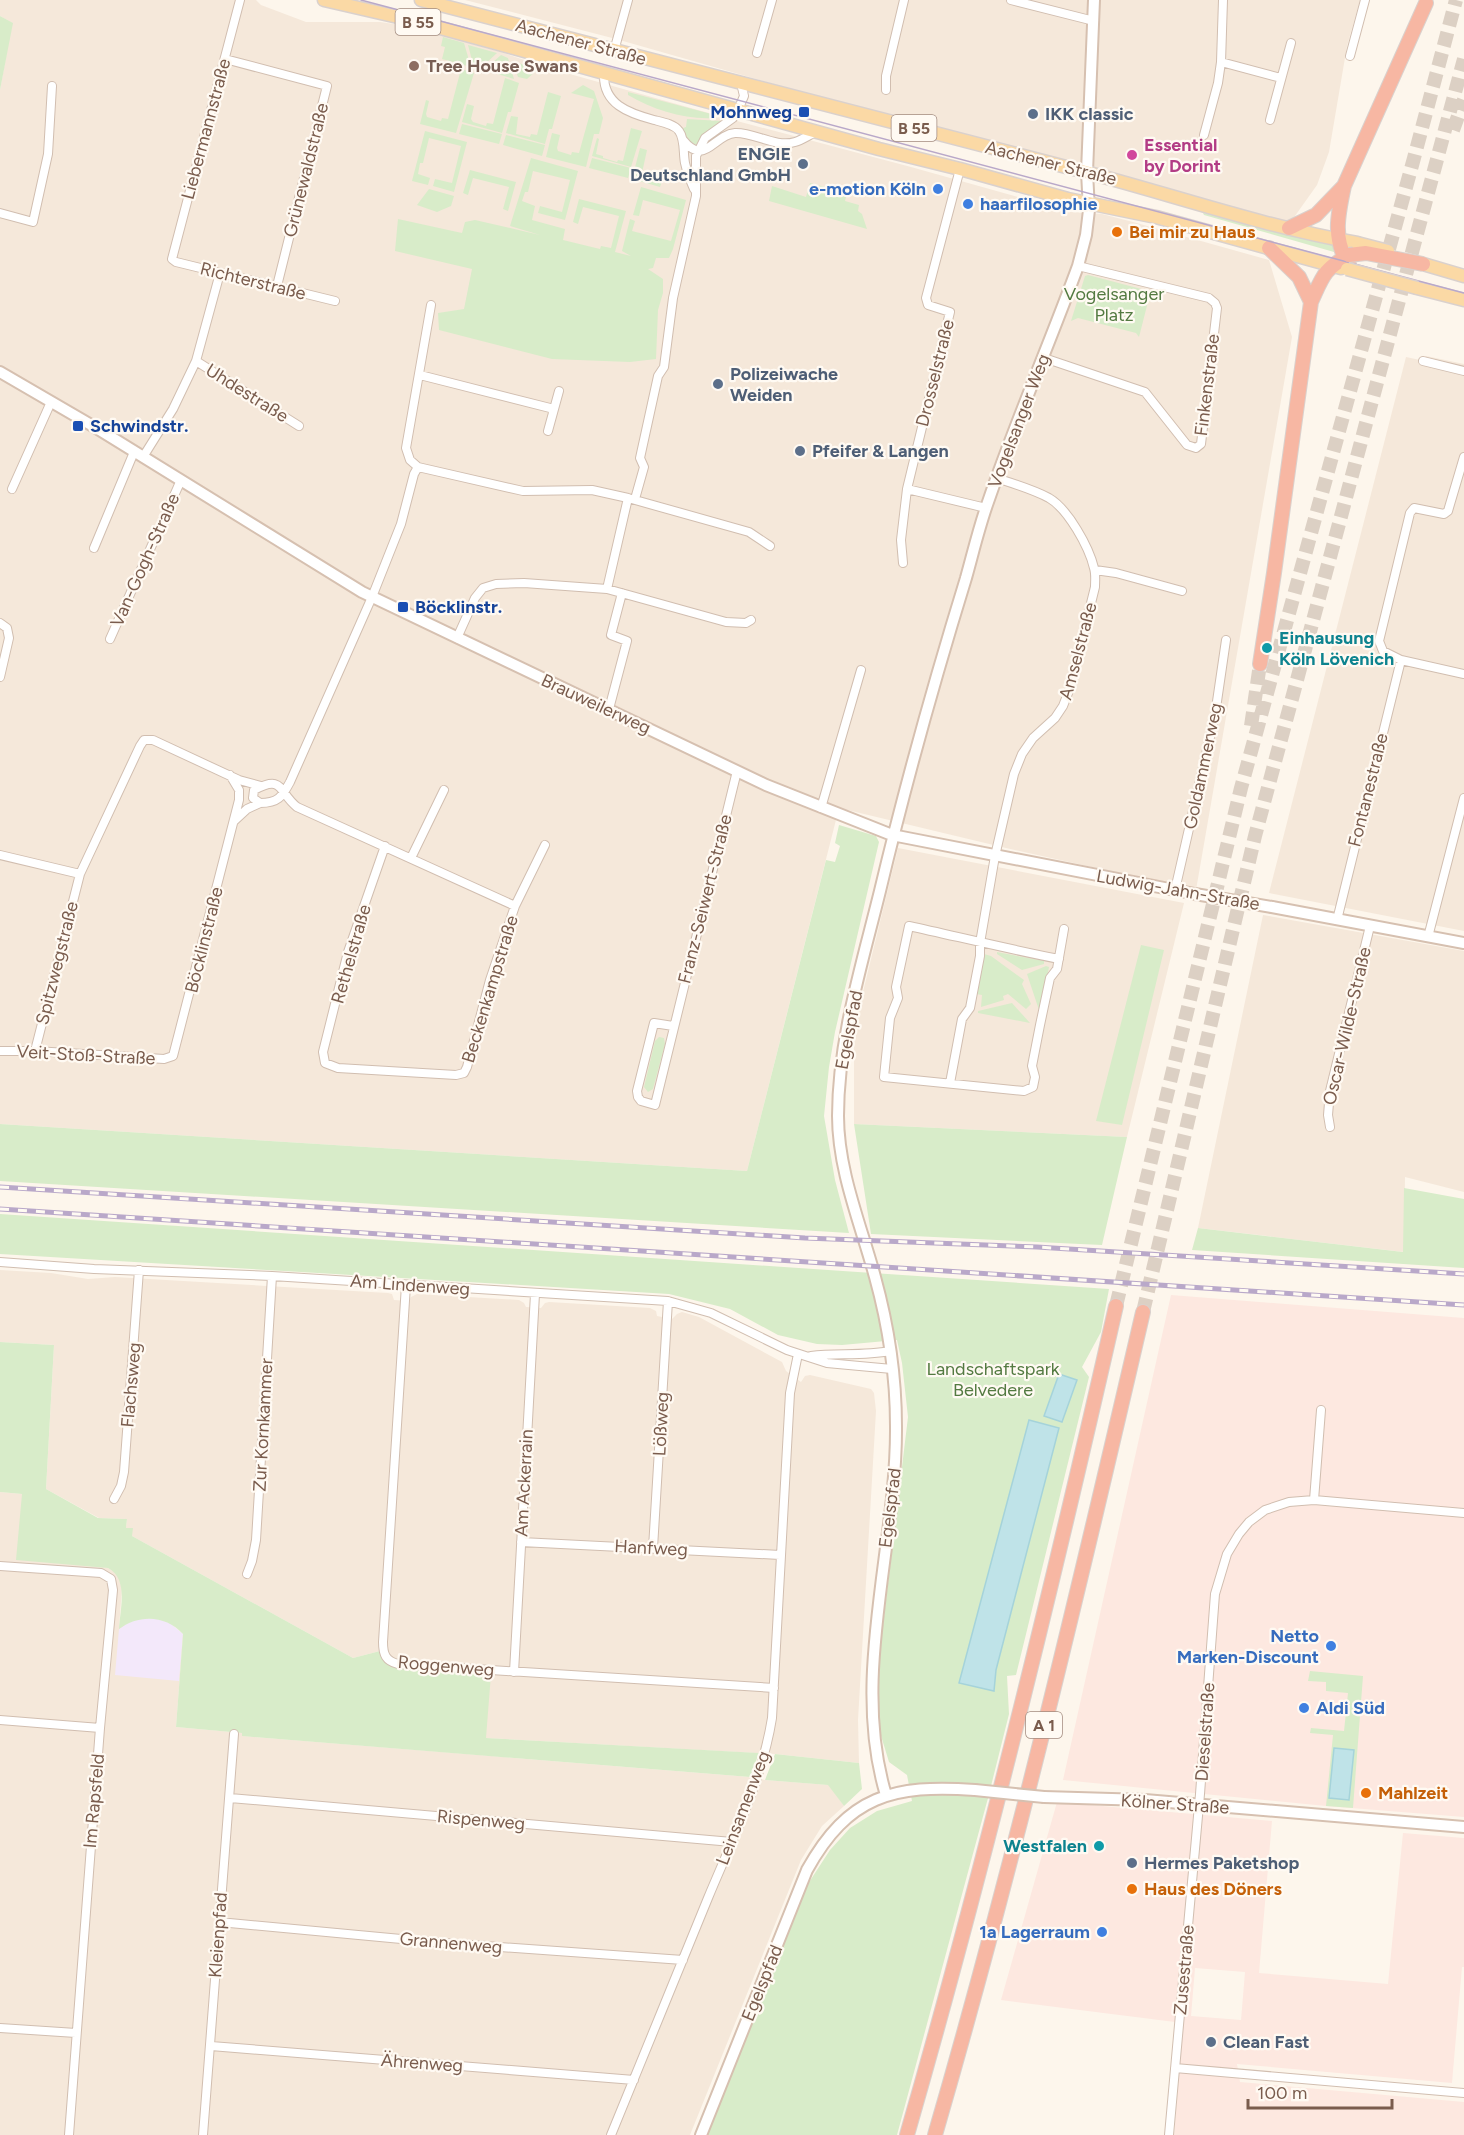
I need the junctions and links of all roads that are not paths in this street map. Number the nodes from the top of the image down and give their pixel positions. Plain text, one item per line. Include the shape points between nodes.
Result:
1 (240, 0) edge
2 (324, 0) edge
3 (421, 0) edge
4 (628, 0) edge
5 (772, 0) edge
6 (904, 0) edge
7 (1011, 0) edge
8 (1094, 0) edge
9 (1223, 0) edge
10 (1365, 0) edge
11 (1426, 3) dead end
12 (1094, 21) junction
13 (1291, 43) dead end
14 (614, 51) junction
15 (757, 53) dead end
16 (1350, 57) dead end
17 (225, 58) junction
18 (1221, 62) junction
19 (604, 74) junction
20 (1281, 78) junction
21 (741, 83) junction
22 (52, 86) dead end
23 (886, 90) dead end
24 (738, 110) junction
25 (1270, 120) dead end
26 (816, 132) junction
27 (1204, 135) dead end
28 (682, 139) junction
29 (699, 151) junction
30 (960, 169) junction
31 (1087, 172) junction
32 (1344, 186) junction
33 (696, 196) junction
34 (1088, 203) junction
35 (0, 213) edge
36 (1289, 228) junction
37 (1338, 240) junction
38 (1269, 248) junction
39 (172, 259) joint
40 (1350, 260) junction
41 (1423, 264) joint
42 (1331, 265) junction
43 (1078, 266) junction
44 (220, 273) junction
45 (1464, 276) edge
46 (277, 286) junction
47 (1464, 300) edge
48 (335, 301) dead end
49 (1311, 302) junction
50 (431, 305) dead end
51 (1044, 358) junction
52 (196, 361) junction
53 (1423, 361) dead end
54 (1464, 371) edge
55 (0, 372) edge
56 (420, 375) junction
57 (559, 391) dead end
58 (51, 402) junction
59 (554, 409) junction
60 (299, 426) dead end
61 (548, 431) dead end
62 (138, 454) junction
63 (1464, 457) edge
64 (418, 467) junction
65 (996, 478) junction
66 (181, 480) junction
67 (12, 489) dead end
68 (907, 489) junction
69 (632, 499) junction
70 (986, 508) junction
71 (770, 546) dead end
72 (94, 548) dead end
73 (903, 563) dead end
74 (1095, 570) junction
75 (607, 589) junction
76 (1182, 591) dead end
77 (622, 593) junction
78 (372, 597) junction
79 (751, 620) dead end
80 (0, 623) edge
81 (457, 638) junction
82 (110, 639) dead end
83 (1226, 640) dead end
84 (1401, 660) junction
85 (1260, 664) tunnel mouth
86 (861, 670) dead end
87 (1464, 674) edge
88 (0, 677) edge
89 (609, 709) junction
90 (296, 768) junction
91 (737, 771) junction
92 (230, 775) junction
93 (272, 784) junction
94 (257, 788) junction
95 (444, 790) dead end
96 (284, 792) junction
97 (1464, 798) edge
98 (272, 802) junction
99 (260, 803) junction
100 (238, 804) junction
101 (297, 807) junction
102 (821, 808) junction
103 (234, 822) junction
104 (892, 835) junction
105 (545, 845) dead end
106 (385, 846) junction
107 (0, 855) edge
108 (995, 856) junction
109 (411, 858) junction
110 (80, 874) junction
111 (1175, 890) junction
112 (515, 906) junction
113 (1336, 920) junction
114 (1370, 926) junction
115 (1064, 929) dead end
116 (1428, 937) junction
117 (980, 943) junction
118 (1464, 943) edge
119 (1059, 959) junction
120 (673, 1026) junction
121 (0, 1051) edge
122 (35, 1051) junction
123 (172, 1056) joint
124 (464, 1072) joint
125 (950, 1083) junction
126 (1330, 1127) dead end
127 (0, 1262) edge
128 (139, 1270) junction
129 (272, 1276) junction
130 (406, 1285) junction
131 (535, 1294) junction
132 (668, 1301) junction
133 (1116, 1306) tunnel mouth
134 (1143, 1312) tunnel mouth
135 (890, 1351) junction
136 (798, 1354) junction
137 (809, 1357) junction
138 (892, 1369) junction
139 (1321, 1410) dead end
140 (114, 1499) dead end
141 (1314, 1500) junction
142 (1464, 1513) edge
143 (521, 1542) junction
144 (653, 1548) junction
145 (780, 1555) junction
146 (0, 1566) edge
147 (247, 1574) dead end
148 (514, 1672) junction
149 (774, 1688) junction
150 (0, 1720) edge
151 (100, 1728) junction
152 (234, 1734) dead end
153 (886, 1795) junction
154 (230, 1798) junction
155 (1199, 1805) junction
156 (1464, 1827) edge
157 (732, 1842) junction
158 (219, 1922) junction
159 (683, 1960) junction
160 (0, 2028) edge
161 (76, 2033) junction
162 (210, 2046) junction
163 (1175, 2068) junction
164 (634, 2080) junction
165 (1464, 2093) edge
166 (69, 2135) edge
167 (203, 2135) edge
168 (611, 2135) edge
169 (701, 2135) edge
170 (907, 2135) edge
171 (935, 2135) edge
172 (1169, 2135) edge

1 - 17 street, Liebermannstraße
2 - 19 main road, Aachener Straße / B 55
3 - 14 main road, Aachener Straße / B 55
4 - 14 street
5 - 15 street
6 - 23 street
7 - 12 street
8 - 12 street, Vogelsanger Weg
9 - 18 street
10 - 16 street
11 - 32 highway
12 - 31 street, Vogelsanger Weg
13 - 20 street
14 - 21 main road, Aachener Straße / B 55
17 - 39 street, Liebermannstraße
17 - 46 street, Grünewaldstraße via 327,86
18 - 20 street
18 - 27 street
19 - 24 main road, Aachener Straße / B 55
19 - 28 street, Aachener Straße via 604,86 612,99 641,117 678,129
20 - 25 street
21 - 24 street via 744,96
21 - 31 main road, Aachener Straße / B 55
22 - 35 street via 48,154 33,222
24 - 26 main road, Aachener Straße / B 55
24 - 29 street via 705,138
26 - 29 street via 794,143 729,134 708,150
26 - 30 main road, Aachener Straße / B 55
28 - 29 street, Aachener Straße
28 - 33 street
29 - 33 street via 695,162
30 - 34 main road, Aachener Straße / B 55
30 - 68 street, Drosselstraße via 926,298 928,305 948,310 950,315
31 - 34 street, Vogelsanger Weg
31 - 36 main road, Aachener Straße / B 55
32 - 36 highway via 1316,215
32 - 37 highway
33 - 69 street via 673,298 664,367 658,376 640,458 644,467
34 - 38 main road, Aachener Straße / B 55
34 - 43 street, Vogelsanger Weg via 1086,235
36 - 37 main road, Aachener Straße / B 55
37 - 40 highway
38 - 42 main road, Aachener Straße / B 55
38 - 49 highway via 1299,277
39 - 44 street, Richterstraße
40 - 41 highway, bridge via 1366,252
40 - 42 highway
40 - 47 main road, bridge via 1394,282
41 - 45 main road
42 - 49 highway
43 - 51 street, Vogelsanger Weg
43 - 51 street, Finkenstraße via 1209,298 1215,303 1200,444 1196,448 1187,445 1144,392
44 - 46 street, Richterstraße
44 - 52 street
46 - 48 street, Richterstraße
49 - 85 highway
50 - 56 street
51 - 65 street, Vogelsanger Weg
52 - 60 street, Uhdestraße
52 - 62 street via 173,409
53 - 54 street
55 - 58 street, Brauweilerweg
56 - 59 street
56 - 64 street via 406,448
57 - 59 street
58 - 62 street, Brauweilerweg
58 - 67 street
59 - 61 street
62 - 66 street, Brauweilerweg
62 - 72 street
63 - 84 street via 1448,511 1444,514 1414,508 1410,513 1379,641 1383,651
64 - 69 street via 523,491 592,490
64 - 78 street
65 - 70 street, Vogelsanger Weg
65 - 74 street, Amselstraße via 1051,499 1080,535
66 - 78 street, Brauweilerweg
66 - 82 street, Van-Gogh-Straße
68 - 70 street
68 - 73 street, Drosselstraße via 901,540
69 - 71 street via 749,532
69 - 75 street
70 - 104 street, Vogelsanger Weg
74 - 76 street
74 - 108 street, Amselstraße via 1095,587 1070,688 1055,718 1022,754
75 - 77 street
75 - 81 street via 524,583 483,588
77 - 79 street via 726,622
77 - 89 street via 611,635 627,641
78 - 81 street, Brauweilerweg
78 - 90 street
80 - 88 street via 7,628 9,638
81 - 89 street, Brauweilerweg
83 - 111 street, Goldammerweg via 1213,725
84 - 87 street
84 - 113 street, Fontanestraße
86 - 102 street
89 - 91 street, Brauweilerweg
90 - 93 street
90 - 96 street
91 - 102 street, Brauweilerweg
91 - 120 street, Franz-Seiwert-Straße
92 - 94 street
92 - 100 street, Böcklinstraße via 239,790
92 - 110 street, Spitzwegstraße via 153,740 144,740
93 - 94 street
93 - 96 street via 280,785
94 - 99 street via 253,798
94 - 100 street
95 - 109 street
96 - 98 street
96 - 101 street
97 - 116 street
98 - 99 street
98 - 101 street
99 - 103 street
100 - 103 street, Böcklinstraße
101 - 106 street
102 - 104 street, Brauweilerweg
103 - 123 street, Böcklinstraße
104 - 108 street, Ludwig-Jahn-Straße
104 - 135 street, Egelspfad via 845,1042 838,1119 843,1159 883,1306
105 - 112 street, Beckenkampstraße
106 - 109 street
106 - 124 street, Rethelstraße via 348,952 323,1052 325,1063 338,1068 456,1075
107 - 110 street
108 - 111 street, Ludwig-Jahn-Straße
108 - 117 street, Amselstraße
109 - 112 street
110 - 122 street, Spitzwegstraße
111 - 113 street, Ludwig-Jahn-Straße, bridge
112 - 124 street, Beckenkampstraße
113 - 114 street, Ludwig-Jahn-Straße
114 - 116 street, Ludwig-Jahn-Straße
114 - 126 street, Oscar-Wilde-Straße via 1330,1091
115 - 119 street
116 - 118 street, Ludwig-Jahn-Straße
117 - 119 street
117 - 125 street, Amselstraße via 970,1008 962,1018
117 - 125 street via 909,926 896,987 898,998 890,1018 884,1077
119 - 125 street via 1044,1006 1032,1066 1033,1088 1024,1091
120 - 120 street, Franz-Seiwert-Straße via 655,1104 641,1101 637,1091 654,1023
121 - 122 street, Veit-Stoß-Straße
122 - 123 street, Veit-Stoß-Straße via 164,1059
127 - 128 street, Am Lindenweg
128 - 129 street, Am Lindenweg
128 - 140 street, Flachsweg via 124,1472
129 - 130 street, Am Lindenweg
129 - 147 street, Zur Kornkammer via 256,1540
130 - 131 street, Am Lindenweg
130 - 148 street, Roggenweg via 384,1654 398,1664
131 - 132 street, Am Lindenweg
131 - 143 street, Am Ackerrain
132 - 136 street, Am Lindenweg via 711,1313
132 - 144 street, Lößweg
133 - 170 highway, A 1 via 996,1811
134 - 171 highway, A 1 via 1044,1726
135 - 137 street, Am Lindenweg
135 - 138 street, Egelspfad
136 - 137 street, Am Lindenweg
136 - 145 street, Leinsamenweg via 790,1393
137 - 138 street, Am Lindenweg via 827,1363
138 - 153 street, Egelspfad via 896,1457 876,1635 872,1713
139 - 141 street
141 - 142 street, Dieselstraße
141 - 155 street, Dieselstraße via 1289,1502 1265,1510 1239,1533 1227,1554 1215,1594
143 - 144 street, Hanfweg
143 - 148 street, Am Ackerrain
144 - 145 street, Hanfweg
145 - 149 street, Leinsamenweg
146 - 151 street, Im Rapsfeld via 101,1573 111,1579 114,1590
148 - 149 street, Roggenweg
149 - 157 street, Leinsamenweg via 764,1758
150 - 151 street
151 - 161 street, Im Rapsfeld
152 - 154 street, Kleienpfad
153 - 155 street, Kölner Straße, bridge via 921,1789 975,1790
153 - 169 street, Egelspfad via 837,1825 807,1870
154 - 157 street, Rispenweg
154 - 158 street, Kleienpfad
155 - 156 street, Kölner Straße
155 - 163 street, Zusestraße
157 - 159 street, Leinsamenweg
158 - 159 street, Grannenweg
158 - 162 street, Kleienpfad
159 - 164 street, Leinsamenweg
160 - 161 street
161 - 166 street, Im Rapsfeld
162 - 164 street, Ährenweg
162 - 167 street, Kleienpfad
163 - 165 street
163 - 172 street, Zusestraße
164 - 168 street, Leinsamenweg

